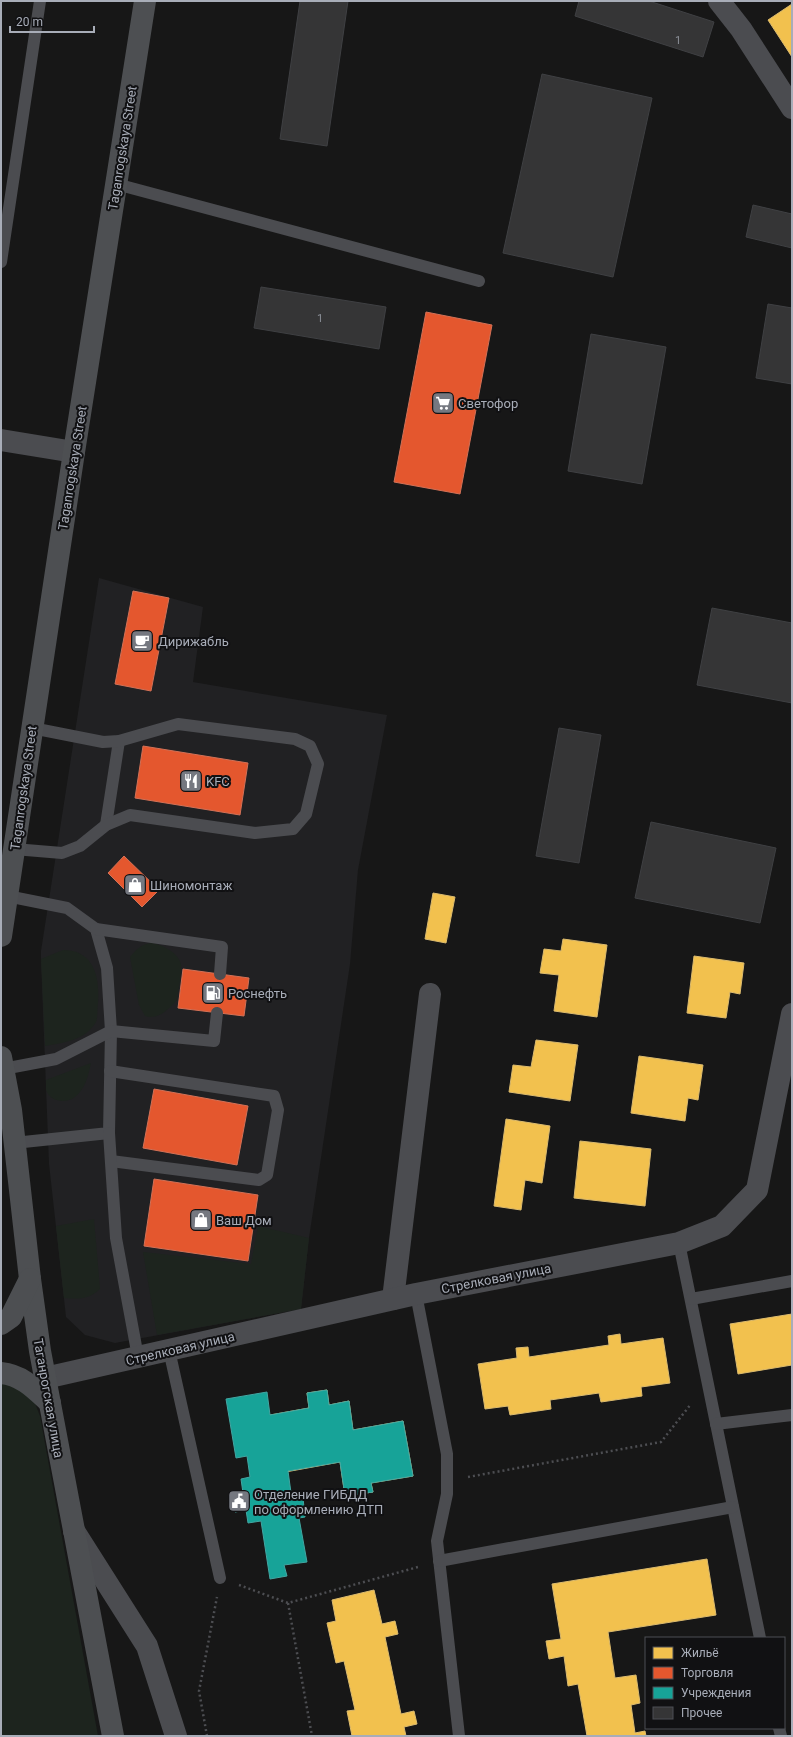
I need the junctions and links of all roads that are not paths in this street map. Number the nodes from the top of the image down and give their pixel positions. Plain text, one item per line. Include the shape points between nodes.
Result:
1 (40, 1) edge
2 (145, 1) edge
3 (719, 1) edge
4 (792, 108) edge
5 (116, 184) junction
6 (1, 262) edge
7 (479, 281) dead end
8 (1, 440) edge
9 (74, 452) junction
10 (32, 728) junction
11 (118, 742) junction
12 (106, 825) junction
13 (14, 848) junction
14 (7, 896) junction
15 (96, 929) junction
16 (1, 936) edge
17 (220, 974) dead end
18 (430, 994) dead end
19 (217, 1013) dead end
20 (792, 1014) edge
21 (111, 1031) junction
22 (2, 1063) edge
23 (110, 1072) junction
24 (109, 1133) junction
25 (14, 1143) junction
26 (111, 1161) junction
27 (679, 1243) junction
28 (30, 1278) junction
29 (792, 1281) edge
30 (416, 1294) junction
31 (393, 1299) junction
32 (691, 1299) junction
33 (1, 1324) edge
34 (170, 1350) junction
35 (138, 1357) junction
36 (1, 1373) edge
37 (45, 1378) junction
38 (50, 1403) junction
39 (792, 1415) edge
40 (716, 1424) junction
41 (733, 1507) junction
42 (74, 1530) junction
43 (439, 1561) junction
44 (220, 1578) road end
45 (760, 1637) edge
46 (112, 1736) edge
47 (176, 1736) edge
48 (459, 1736) edge

1 - 6 lane
2 - 5 main road, Taganrogskaya Street
3 - 4 street via 741,29
5 - 7 lane
5 - 9 main road, Taganrogskaya Street
8 - 9 street
9 - 10 main road, Taganrogskaya Street
10 - 11 lane via 103,742
10 - 13 main road, Taganrogskaya Street
11 - 12 lane
11 - 12 lane via 178,724 295,739 310,746 318,764 306,814 293,829 255,833 130,815
12 - 13 lane via 80,846 62,853
13 - 14 main road, Taganrogskaya Street
14 - 15 lane via 67,908
14 - 16 main road, Taganrogskaya Street
15 - 17 lane via 222,947
15 - 21 lane via 107,968
18 - 31 street
19 - 21 lane via 214,1041
20 - 27 street, Стрелковая улица via 756,1190 722,1226
21 - 22 lane via 56,1059
21 - 23 lane
22 - 25 main road, Таганрогская улица
23 - 24 lane
23 - 26 lane via 274,1096 278,1110 267,1176 259,1180
24 - 25 lane
24 - 26 lane
25 - 28 main road, Таганрогская улица
26 - 35 lane via 116,1238
27 - 30 street, Стрелковая улица
27 - 32 lane
28 - 33 main road via 11,1317
28 - 37 main road, Таганрогская улица
29 - 32 lane
30 - 31 street, Стрелковая улица
30 - 43 lane via 447,1454 447,1494 437,1541
31 - 34 street, Стрелковая улица
32 - 40 lane
34 - 35 street, Стрелковая улица
34 - 44 lane
35 - 37 street, Стрелковая улица
36 - 38 main road via 25,1380
37 - 38 main road, Таганрогская улица
38 - 42 main road, Таганрогская улица
39 - 40 lane
40 - 41 lane
41 - 43 lane
41 - 45 lane
42 - 46 main road, Таганрогская улица
42 - 47 street via 147,1646
43 - 48 lane

